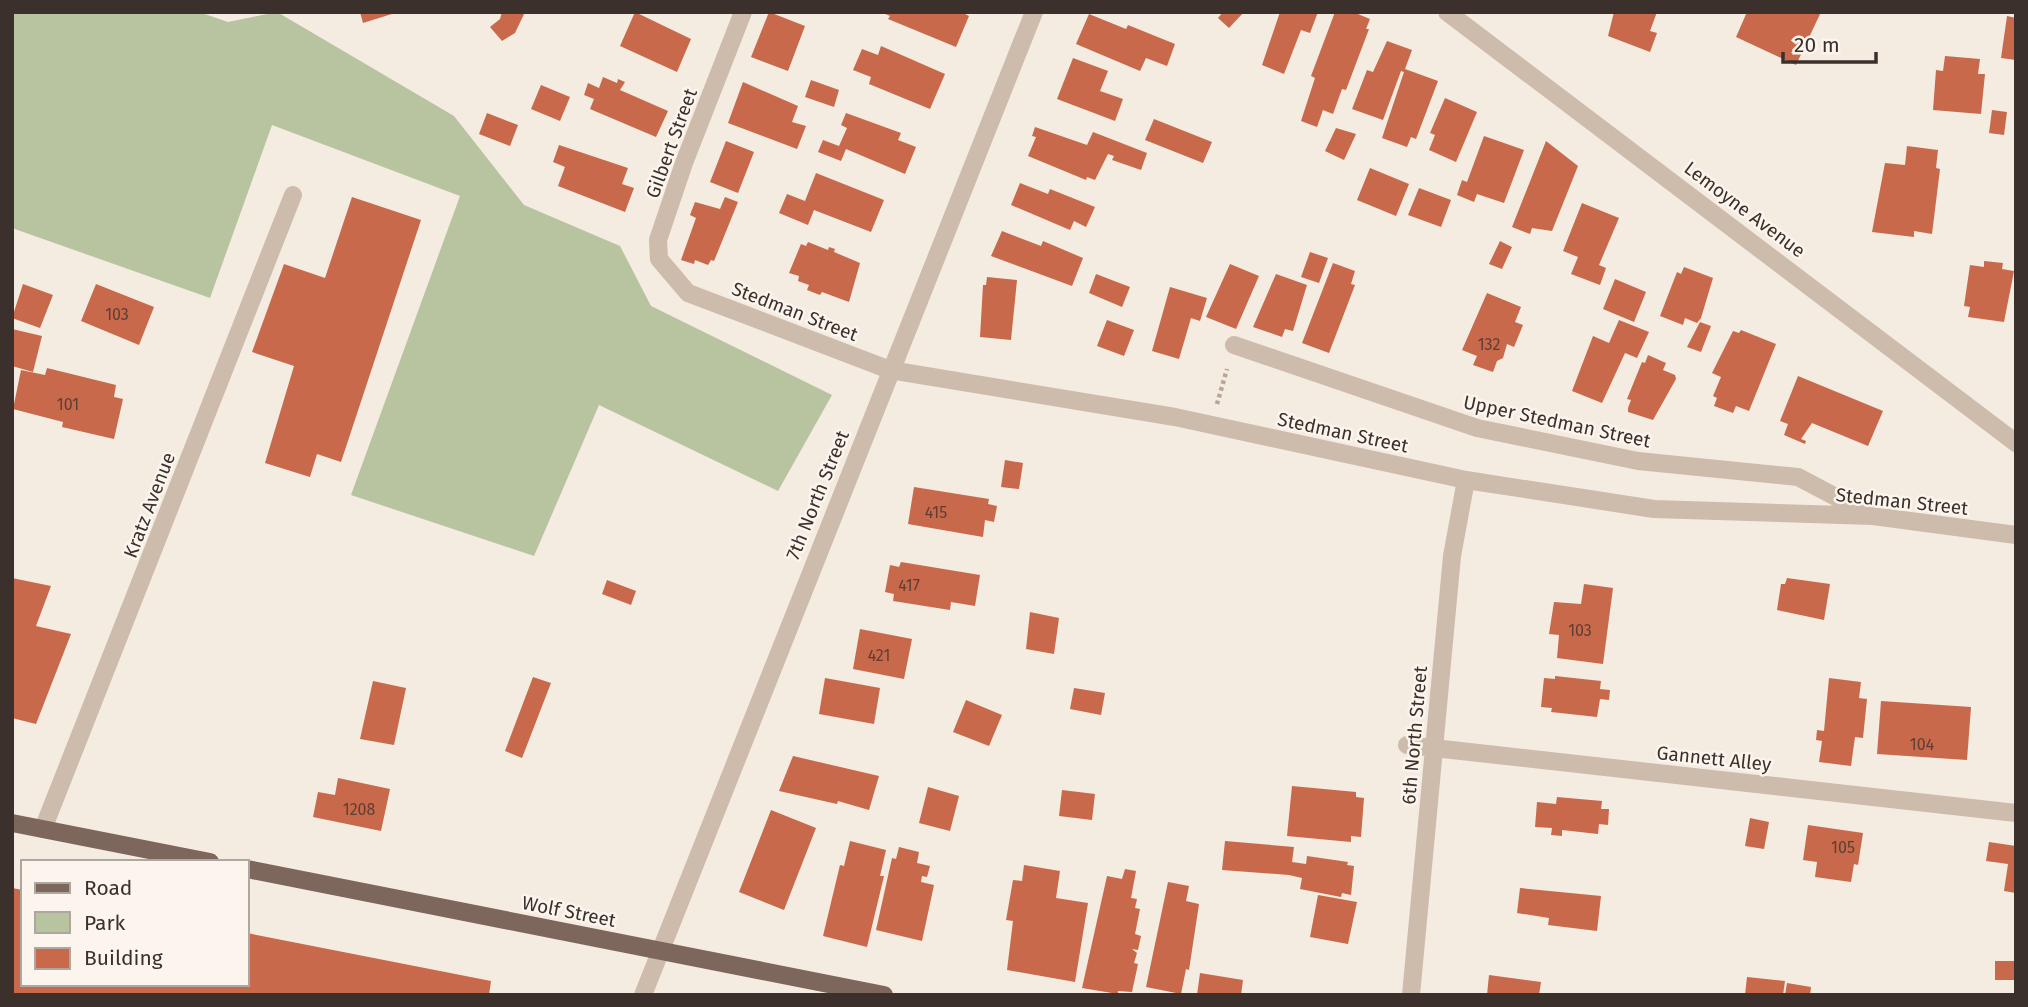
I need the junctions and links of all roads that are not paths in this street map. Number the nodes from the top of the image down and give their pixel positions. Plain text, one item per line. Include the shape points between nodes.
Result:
1 (743, 12) edge
2 (1034, 12) edge
3 (1447, 12) edge
4 (293, 195) dead end
5 (680, 286) joint
6 (1234, 345) road end
7 (890, 370) junction
8 (2016, 443) edge
9 (1466, 480) junction
10 (1873, 516) junction
11 (2016, 534) edge
12 (1407, 745) dead end
13 (1434, 748) junction
14 (2016, 813) edge
15 (12, 823) edge
16 (43, 829) junction
17 (200, 860) edge
18 (248, 869) edge
19 (660, 950) junction
20 (643, 995) edge
21 (884, 995) edge
22 (1411, 995) edge

1 - 5 street, Gilbert Street via 659,240 659,259
2 - 7 street, 7th North Street
3 - 8 street, Lemoyne Avenue
4 - 16 street, Kratz Avenue
5 - 7 street, Stedman Street via 688,293
6 - 10 street, Upper Stedman Street via 1477,428 1638,461 1798,477
7 - 9 street, Stedman Street via 1210,425
7 - 19 street, 7th North Street
9 - 10 street, Stedman Street via 1654,509
9 - 13 street, 6th North Street via 1452,556
10 - 11 street, Stedman Street
12 - 13 street, Gannett Alley
13 - 14 street, Gannett Alley
13 - 22 street, 6th North Street
15 - 16 main road
16 - 17 main road
18 - 19 main road, Wolf Street
19 - 20 street, 7th North Street
19 - 21 main road, Wolf Street

